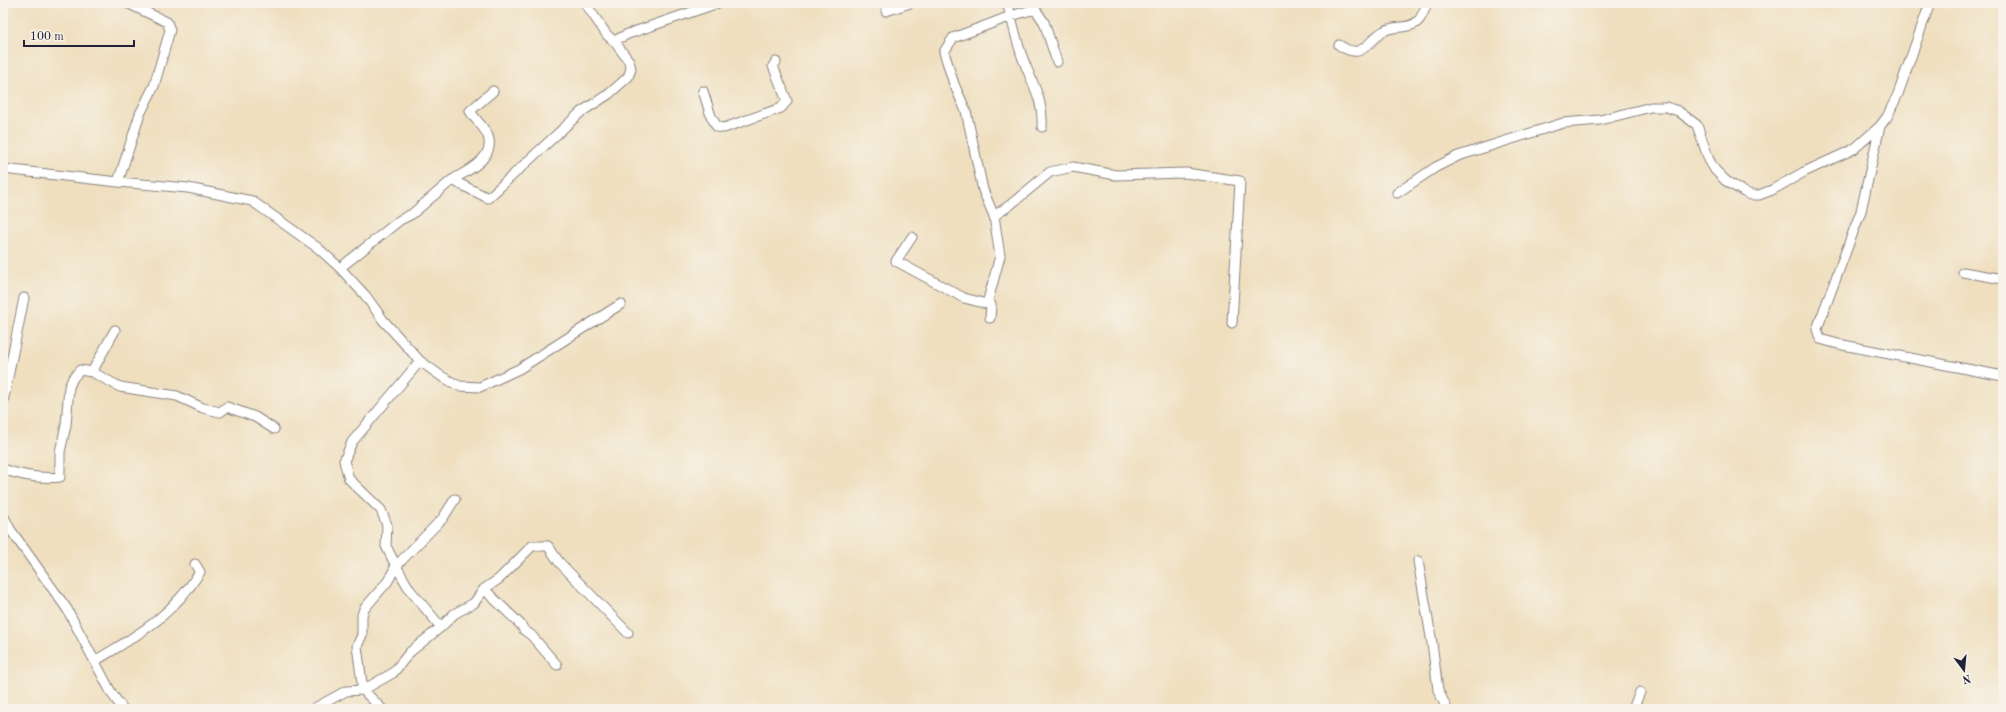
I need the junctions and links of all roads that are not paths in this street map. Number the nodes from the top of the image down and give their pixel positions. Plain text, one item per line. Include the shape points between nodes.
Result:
1 (127, 3) edge
2 (585, 3) edge
3 (716, 3) edge
4 (910, 3) edge
5 (1007, 3) edge
6 (1427, 3) edge
7 (1930, 3) edge
8 (886, 11) dead end
9 (1011, 16) junction
10 (614, 41) junction
11 (1339, 45) dead end
12 (776, 62) dead end
13 (1057, 62) dead end
14 (493, 91) dead end
15 (703, 91) dead end
16 (1880, 126) junction
17 (1042, 127) dead end
18 (3, 169) edge
19 (452, 180) junction
20 (118, 182) junction
21 (1397, 193) dead end
22 (994, 216) junction
23 (912, 237) dead end
24 (340, 268) junction
25 (1963, 272) dead end
26 (2003, 279) edge
27 (24, 298) dead end
28 (620, 304) dead end
29 (987, 304) junction
30 (990, 318) dead end
31 (1232, 323) dead end
32 (115, 330) dead end
33 (420, 361) junction
34 (92, 372) junction
35 (2003, 376) edge
36 (3, 402) edge
37 (274, 429) dead end
38 (3, 469) edge
39 (455, 499) dead end
40 (3, 515) edge
41 (1418, 561) dead end
42 (195, 564) dead end
43 (396, 566) junction
44 (484, 589) junction
45 (441, 627) junction
46 (628, 633) dead end
47 (95, 661) junction
48 (557, 664) dead end
49 (363, 690) junction
50 (1640, 692) dead end
51 (123, 709) edge
52 (313, 709) edge
53 (382, 709) edge
54 (1447, 709) edge
55 (1633, 709) edge

1 - 20 street via 167,22 170,30 154,86 140,114
2 - 10 street
3 - 10 street
4 - 8 street
5 - 9 street
6 - 11 street via 1419,20 1413,25 1384,30 1365,49 1348,50
7 - 16 street via 1898,94
9 - 13 street via 1035,9 1044,22
9 - 17 street via 1023,59 1038,92 1043,114
9 - 22 street via 953,38 944,52 966,112 983,190
10 - 19 street via 629,61 628,77 609,94 581,112 488,198
12 - 15 street via 773,66 787,101 781,108 724,128 717,127
14 - 19 street via 470,111 488,136 489,146 484,159
16 - 21 street via 1854,149 1759,194 1744,192 1726,181 1715,170 1698,125 1666,107 1651,107 1600,120 1564,123 1458,156 1436,166
16 - 35 street via 1861,211 1817,329 1820,339
18 - 20 street
19 - 24 street via 412,214 400,220
20 - 24 street via 188,188 252,201 318,248
22 - 29 street via 1000,256
22 - 31 street via 1050,172 1073,167 1116,175 1186,173 1240,181
23 - 29 street via 896,261 964,298
24 - 33 street
25 - 26 street
27 - 36 street
28 - 33 street via 519,369 480,387 459,386
29 - 30 street via 991,305
32 - 34 street
33 - 43 street via 352,442 344,461 349,479 381,510 387,524 386,546
34 - 37 street via 120,387 177,396 203,408 220,412 227,407 255,417
34 - 38 street via 80,370 69,387 66,425 60,452 60,477 18,475
39 - 43 street via 443,518
40 - 47 street via 10,529 68,609
41 - 54 street via 1438,690
42 - 47 street via 200,572 173,607 153,625
43 - 45 street via 410,590
43 - 49 street via 362,615 362,636 357,646
44 - 45 street via 474,603 454,614
44 - 46 street via 499,579 532,546 548,546 559,562
44 - 48 street via 532,635
45 - 49 street via 410,652 393,673
47 - 51 street
49 - 52 street via 346,691
49 - 53 street
50 - 55 street

